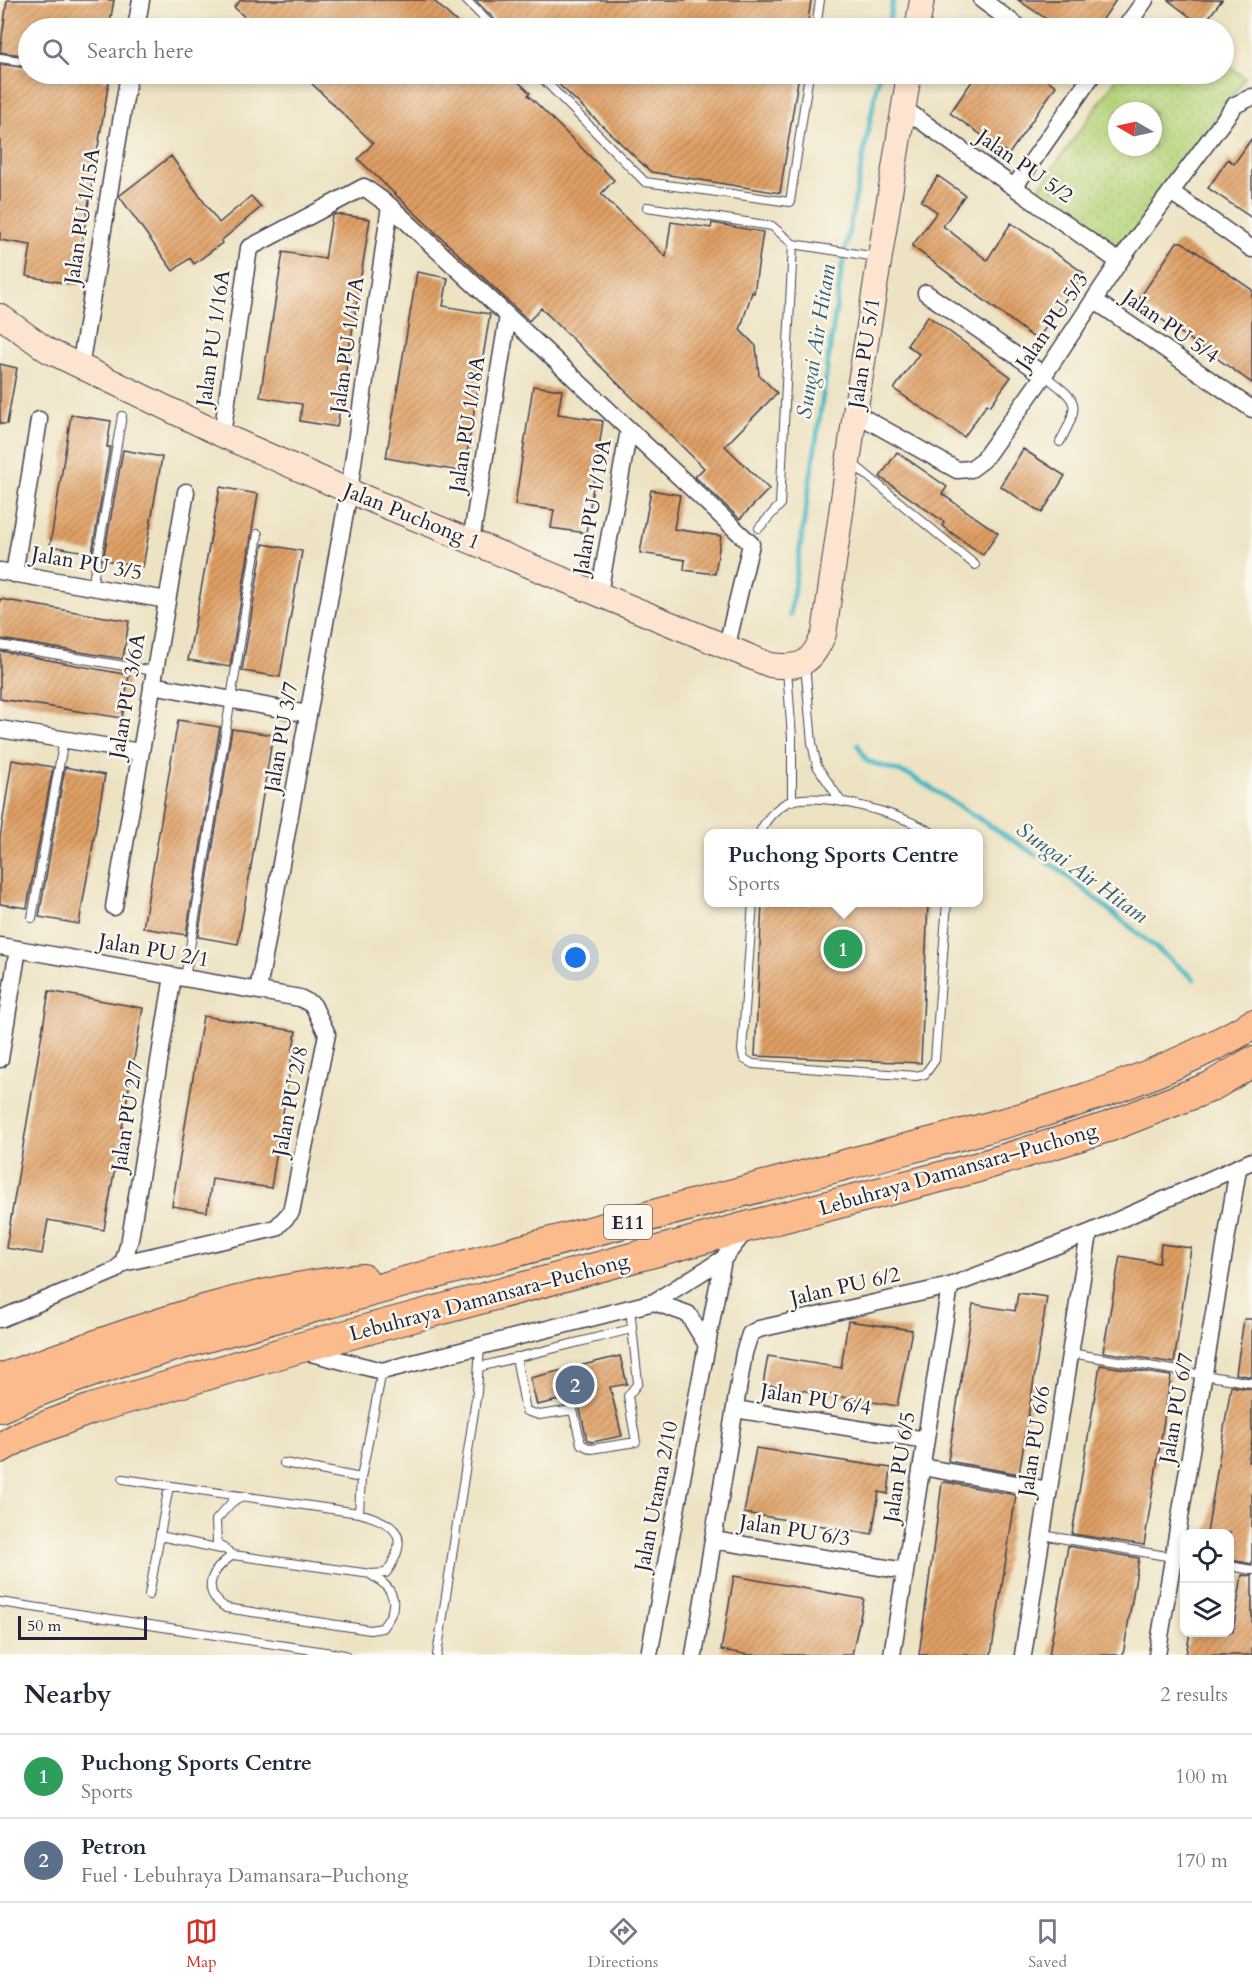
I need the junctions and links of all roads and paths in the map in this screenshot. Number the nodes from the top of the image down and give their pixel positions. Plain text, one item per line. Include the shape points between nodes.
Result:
1 (141, 0) edge
2 (466, 0) edge
3 (820, 0) edge
4 (921, 0) edge
5 (982, 0) edge
6 (1145, 0) edge
7 (138, 18) edge
8 (484, 18) edge
9 (817, 18) edge
10 (918, 18) edge
11 (1006, 18) edge
12 (1132, 18) edge
13 (0, 58) edge
14 (18, 61) edge
15 (127, 84) edge
16 (548, 84) edge
17 (808, 84) edge
18 (907, 84) edge
19 (1083, 84) edge
20 (1252, 97) edge
21 (903, 108) junction
22 (1015, 186) junction
23 (1171, 192) junction
24 (390, 206) junction
25 (647, 207) dead end
26 (793, 243) junction
27 (1252, 249) edge
28 (870, 256) junction
29 (1119, 262) junction
30 (926, 293) dead end
31 (1094, 300) junction
32 (0, 315) edge
33 (508, 315) junction
34 (80, 366) junction
35 (1044, 375) junction
36 (1251, 406) edge
37 (855, 413) junction
38 (122, 416) dead end
39 (39, 420) dead end
40 (629, 430) junction
41 (222, 435) junction
42 (1060, 442) dead end
43 (848, 460) junction
44 (349, 491) junction
45 (186, 492) dead end
46 (759, 528) dead end
47 (258, 534) dead end
48 (471, 541) junction
49 (975, 565) dead end
50 (7, 572) edge
51 (92, 587) junction
52 (599, 593) junction
53 (167, 600) junction
54 (0, 645) edge
55 (727, 645) junction
56 (796, 665) junction
57 (153, 678) junction
58 (232, 699) junction
59 (308, 714) junction
60 (0, 729) edge
61 (64, 739) junction
62 (140, 752) junction
63 (840, 800) junction
64 (792, 801) junction
65 (763, 829) edge
66 (920, 829) edge
67 (753, 907) edge
68 (947, 907) edge
69 (114, 908) dead end
70 (32, 918) dead end
71 (0, 946) edge
72 (18, 949) junction
73 (179, 977) junction
74 (258, 990) junction
75 (300, 998) joint
76 (1252, 1025) edge
77 (0, 1059) edge
78 (1249, 1065) edge
79 (1245, 1165) edge
80 (750, 1226) junction
81 (1089, 1233) junction
82 (723, 1259) junction
83 (123, 1263) junction
84 (434, 1273) junction
85 (950, 1286) junction
86 (654, 1302) junction
87 (630, 1308) junction
88 (0, 1319) edge
89 (631, 1329) junction
90 (707, 1345) junction
91 (480, 1346) junction
92 (295, 1349) junction
93 (1071, 1353) junction
94 (516, 1357) junction
95 (479, 1367) junction
96 (382, 1371) junction
97 (1204, 1375) junction
98 (0, 1378) edge
99 (1252, 1383) edge
100 (0, 1407) edge
101 (735, 1408) junction
102 (926, 1440) junction
103 (3, 1448) edge
104 (284, 1463) dead end
105 (922, 1467) junction
106 (361, 1478) junction
107 (123, 1479) dead end
108 (170, 1486) junction
109 (1049, 1490) junction
110 (243, 1497) junction
111 (359, 1514) junction
112 (1042, 1535) junction
113 (160, 1536) junction
114 (713, 1540) junction
115 (229, 1552) junction
116 (1179, 1558) edge
117 (1234, 1567) edge
118 (1252, 1570) edge
119 (905, 1571) junction
120 (371, 1574) junction
121 (148, 1595) dead end
122 (0, 1602) edge
123 (345, 1655) edge
124 (437, 1655) edge
125 (649, 1655) edge
126 (694, 1655) edge
127 (892, 1655) edge
128 (1023, 1655) edge
129 (1157, 1655) edge

1 - 7 street
2 - 8 lane
3 - 9 lane
4 - 10 street
5 - 11 street
6 - 12 street
13 - 14 lane
15 - 34 street, Jalan PU 1/15A
16 - 17 lane via 645,182 790,202
18 - 21 street, Jalan PU 5/1
19 - 22 street
20 - 23 street, Jalan PU 5/3 via 1235,105
21 - 22 street, Jalan PU 5/2
21 - 28 street, Jalan PU 5/1
22 - 29 street, Jalan PU 5/2
23 - 27 street
23 - 29 street, Jalan PU 5/3
24 - 33 street
24 - 41 street, Jalan PU 1/16A via 364,187 249,248
24 - 44 street, Jalan PU 1/17A
25 - 26 lane via 772,226
26 - 28 lane
26 - 46 lane via 780,505
28 - 37 street, Jalan PU 5/1
29 - 31 street, Jalan PU 5/3
30 - 35 street
31 - 35 street, Jalan PU 5/3
31 - 36 street, Jalan PU 5/4
32 - 34 street, Jalan Puchong 1 via 46,351
33 - 40 street
33 - 48 street, Jalan PU 1/18A
34 - 41 street, Jalan Puchong 1
35 - 37 street, Jalan PU 5/3 via 983,460 971,470 957,470
35 - 42 lane via 1071,396 1074,405
37 - 43 street, Jalan PU 5/1
38 - 51 lane
39 - 50 street
40 - 52 street, Jalan PU 1/19A
40 - 55 street via 751,544
41 - 44 street, Jalan Puchong 1
43 - 49 lane
43 - 56 street, Jalan PU 5/1 via 824,634 816,652
44 - 48 street, Jalan Puchong 1
44 - 59 street, Jalan PU 3/7
45 - 53 street, Jalan PU 3/6A
47 - 58 lane
48 - 52 street, Jalan Puchong 1
50 - 51 street, Jalan PU 3/5
51 - 53 street, Jalan PU 3/5
52 - 55 street, Jalan Puchong 1
53 - 57 street, Jalan PU 3/6A
54 - 57 lane
55 - 56 street, Jalan Puchong 1 via 770,665
56 - 63 lane via 817,766
56 - 64 lane
57 - 58 street
57 - 62 street, Jalan PU 3/6A
58 - 59 street
58 - 73 lane
59 - 74 street, Jalan PU 3/7
60 - 61 street
61 - 62 street
61 - 70 lane
62 - 69 street, Jalan PU 3/6A
63 - 64 lane
63 - 66 lane
64 - 65 lane via 775,812
67 - 68 lane via 744,1059 753,1064 916,1076 925,1074 935,1060
71 - 72 street, Jalan PU 2/1
72 - 73 street, Jalan PU 2/1
72 - 77 street
73 - 74 street, Jalan PU 2/1
73 - 83 street, Jalan PU 2/7
74 - 75 street, Jalan PU 2/1
75 - 83 street, Jalan PU 2/8 via 313,1005 327,1034 291,1212 276,1227
76 - 84 highway, Lebuhraya Damansara–Puchong / E11 via 1213,1048 1114,1088 1004,1123
78 - 80 highway, Lebuhraya Damansara–Puchong / E11 via 1210,1088 1108,1127 975,1168
79 - 81 street, Jalan PU 6/2
79 - 97 street, Jalan PU 6/7
80 - 82 street, Jalan Utama 2/10
80 - 92 highway, Lebuhraya Damansara–Puchong / E11
81 - 85 street, Jalan PU 6/2
81 - 93 street, Jalan PU 6/6
82 - 86 street
82 - 90 street, Jalan Utama 2/10
83 - 88 street
84 - 98 highway via 313,1283 225,1302
84 - 100 highway, Lebuhraya Damansara–Puchong / E11 via 177,1346
85 - 101 street, Jalan PU 6/2 via 754,1331 746,1343
85 - 102 street, Jalan PU 6/5
86 - 87 street
86 - 90 street via 688,1314
87 - 89 lane
87 - 91 street
89 - 94 lane
89 - 94 lane via 638,1383 628,1396 636,1442 591,1449 581,1444 573,1410 539,1414 526,1411
90 - 125 street, Jalan Utama 2/10
91 - 95 lane
91 - 96 street
92 - 96 street
92 - 103 highway, Lebuhraya Damansara–Puchong / E11 via 91,1408 23,1435
93 - 97 lane
93 - 109 street, Jalan PU 6/6
94 - 95 lane
95 - 124 lane
96 - 106 lane
97 - 99 lane
97 - 116 street, Jalan PU 6/7
101 - 102 street, Jalan PU 6/4
101 - 114 street, Jalan PU 6/2
102 - 105 street, Jalan PU 6/5
104 - 106 lane
105 - 109 street
105 - 119 street, Jalan PU 6/5
106 - 111 lane
107 - 108 lane
108 - 110 lane
108 - 113 lane
109 - 112 street, Jalan PU 6/6
110 - 111 lane
110 - 115 lane via 232,1502 216,1520 217,1543
111 - 120 lane via 378,1519 398,1535 394,1562 386,1573
112 - 116 lane
112 - 128 street, Jalan PU 6/6
113 - 115 lane
113 - 121 lane
114 - 119 street, Jalan PU 6/3
114 - 126 street, Jalan PU 6/2
115 - 120 lane
115 - 120 lane via 212,1575 212,1589 226,1608 370,1630 382,1628 387,1622 392,1602 387,1583
116 - 129 street, Jalan PU 6/7
117 - 118 lane
119 - 127 street, Jalan PU 6/5
122 - 123 lane

